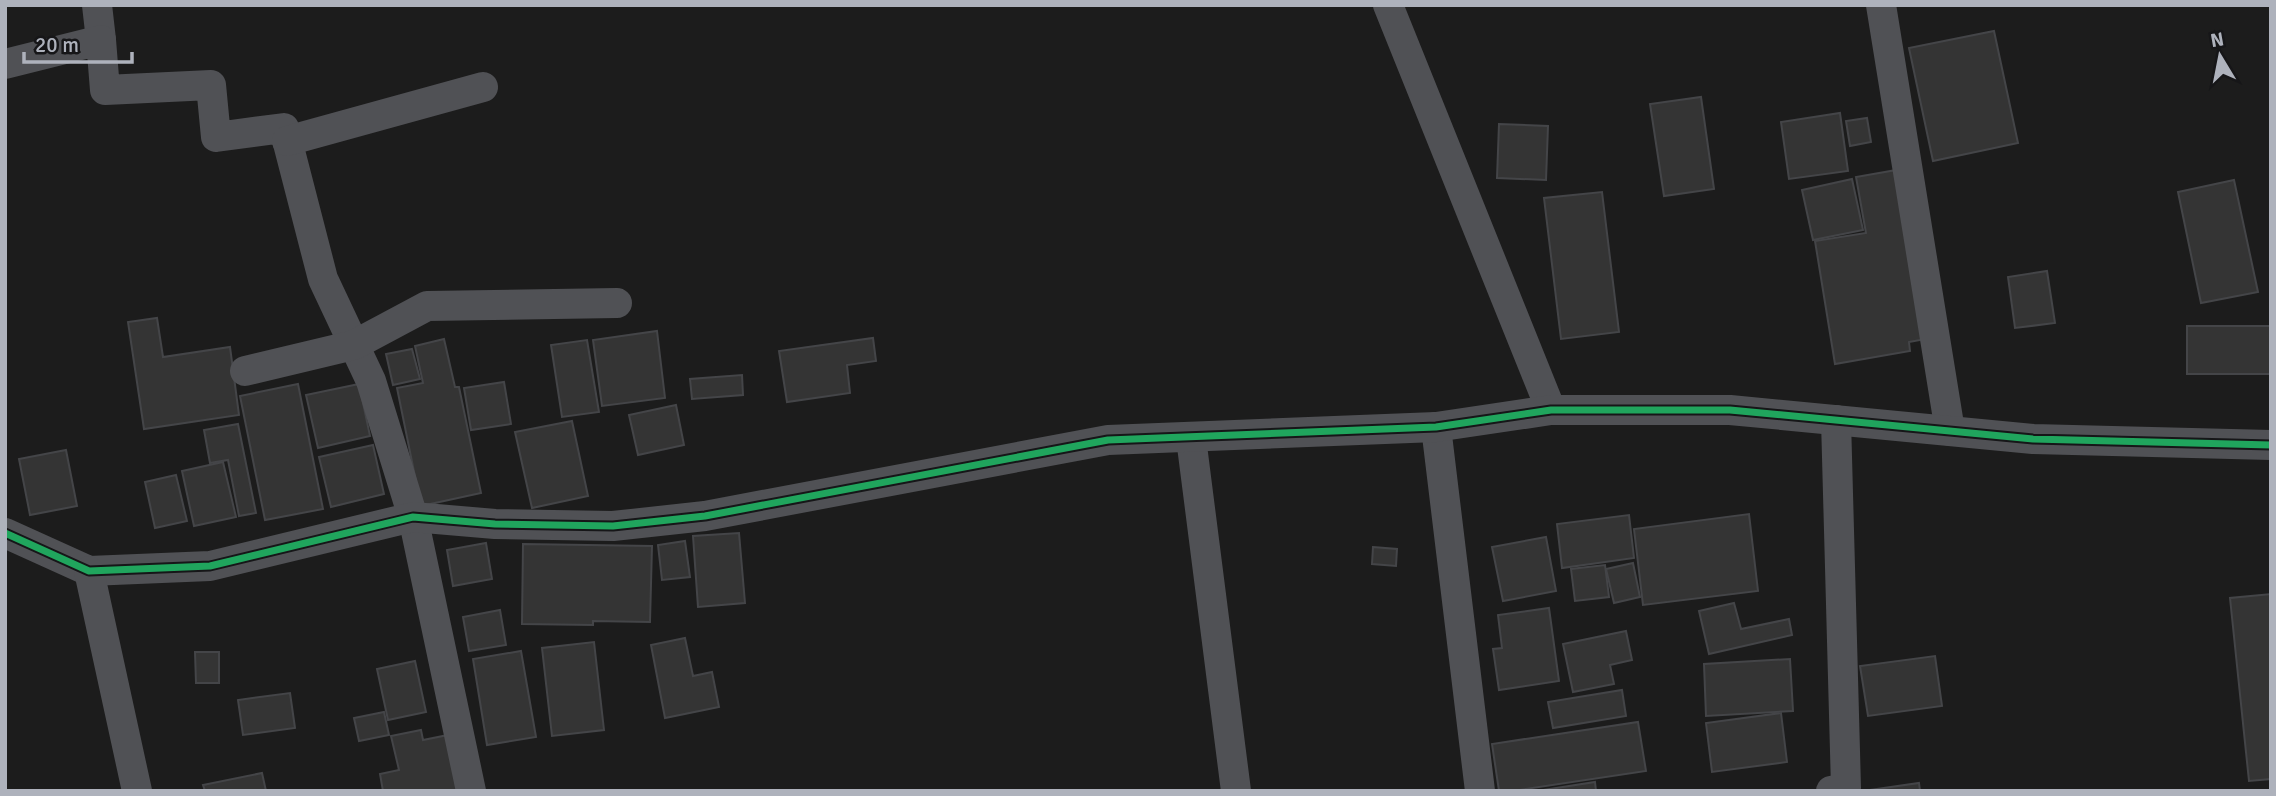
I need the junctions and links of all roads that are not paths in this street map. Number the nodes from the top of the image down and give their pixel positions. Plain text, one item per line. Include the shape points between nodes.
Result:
1 (97, 5) edge
2 (1388, 5) edge
3 (1881, 5) edge
4 (101, 40) junction
5 (5, 64) edge
6 (483, 87) dead end
7 (287, 141) junction
8 (617, 303) dead end
9 (354, 345) junction
10 (246, 371) dead end
11 (1551, 410) junction
12 (1836, 420) junction
13 (1436, 428) junction
14 (1950, 431) junction
15 (1191, 438) junction
16 (2271, 445) edge
17 (413, 517) junction
18 (5, 533) edge
19 (89, 571) junction
20 (136, 791) edge
21 (471, 791) edge
22 (1236, 791) edge
23 (1480, 791) edge
24 (1831, 791) edge

1 - 4 street
2 - 11 street
3 - 14 street
4 - 5 street
4 - 7 street via 105,89 211,85 216,137 284,128
6 - 7 street
7 - 9 street via 323,279
8 - 9 street via 427,306
9 - 10 street
9 - 17 street via 372,381
11 - 12 street via 1730,410
11 - 13 street
12 - 14 street
12 - 24 street via 1846,788
13 - 15 street
13 - 23 street
14 - 16 street via 2034,439
15 - 17 street via 1108,440 705,516 613,526
15 - 22 street
17 - 19 street via 210,566
17 - 21 street
18 - 19 street
19 - 20 street

